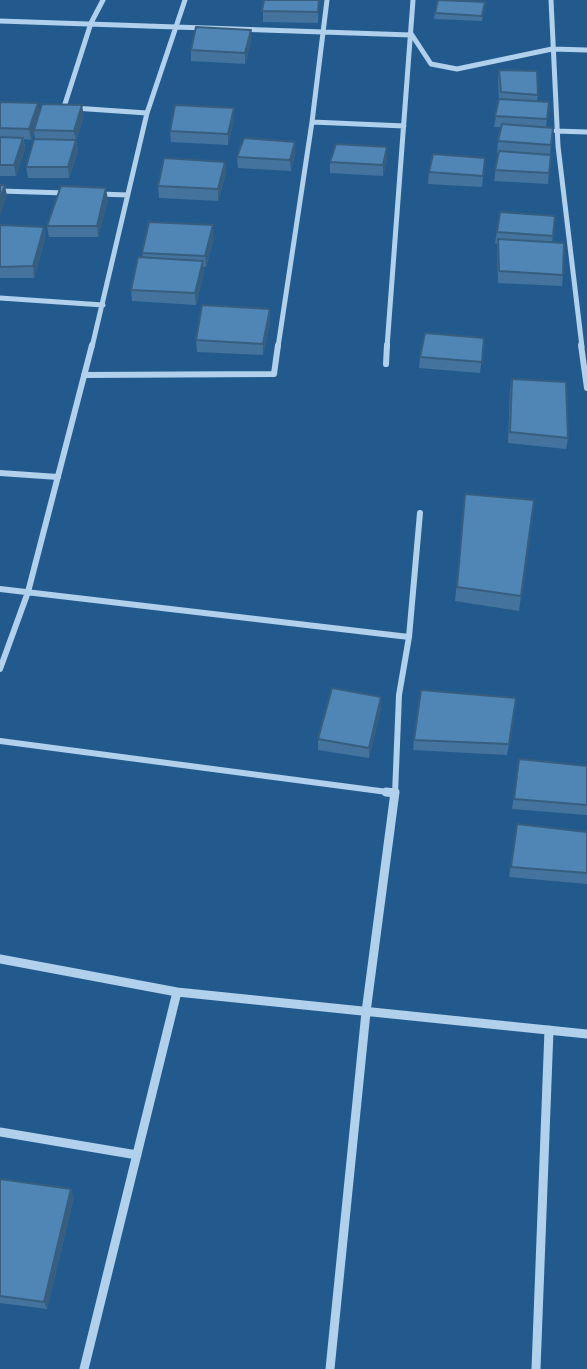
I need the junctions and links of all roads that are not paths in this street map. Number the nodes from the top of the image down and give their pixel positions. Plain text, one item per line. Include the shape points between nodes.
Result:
1 (103, 0) edge
2 (185, 0) edge
3 (327, 0) edge
4 (413, 0) edge
5 (551, 0) edge
6 (0, 21) edge
7 (91, 23) junction
8 (174, 26) junction
9 (323, 32) junction
10 (411, 35) junction
11 (552, 49) junction
12 (587, 50) edge
13 (51, 106) edge
14 (64, 107) junction
15 (147, 113) junction
16 (313, 122) junction
17 (404, 126) junction
18 (556, 131) junction
19 (587, 132) edge
20 (0, 191) edge
21 (76, 193) edge
22 (89, 194) edge
23 (128, 195) junction
24 (0, 298) edge
25 (103, 304) junction
26 (386, 364) dead end
27 (84, 375) junction
28 (587, 388) edge
29 (0, 473) edge
30 (58, 477) junction
31 (420, 513) dead end
32 (0, 589) edge
33 (27, 592) junction
34 (409, 637) junction
35 (0, 669) edge
36 (0, 741) edge
37 (395, 793) junction
38 (0, 959) edge
39 (177, 992) junction
40 (366, 1012) junction
41 (549, 1030) junction
42 (587, 1034) edge
43 (0, 1132) edge
44 (137, 1155) junction
45 (84, 1369) edge
46 (330, 1369) edge
47 (536, 1369) edge

1 - 7 street
2 - 8 street
3 - 9 street
4 - 10 street
5 - 11 street
6 - 7 street
7 - 8 street
7 - 14 street
8 - 9 street
8 - 15 street
9 - 10 street
9 - 16 street
10 - 11 street via 431,64 457,69
10 - 17 street
11 - 12 street
11 - 18 street
13 - 14 street
14 - 15 street
15 - 23 street
16 - 17 street
16 - 27 street via 274,374
17 - 26 street
18 - 19 street
18 - 28 street
20 - 21 street
22 - 23 street
23 - 25 street
24 - 25 street
25 - 27 street
27 - 30 street
29 - 30 street
30 - 33 street
31 - 34 street
32 - 33 street
33 - 34 street
33 - 35 street
34 - 37 street via 399,695
36 - 37 street
37 - 40 street
38 - 39 street
39 - 40 street
39 - 44 street
40 - 41 street
40 - 46 street
41 - 42 street
41 - 47 street
43 - 44 street
44 - 45 street

